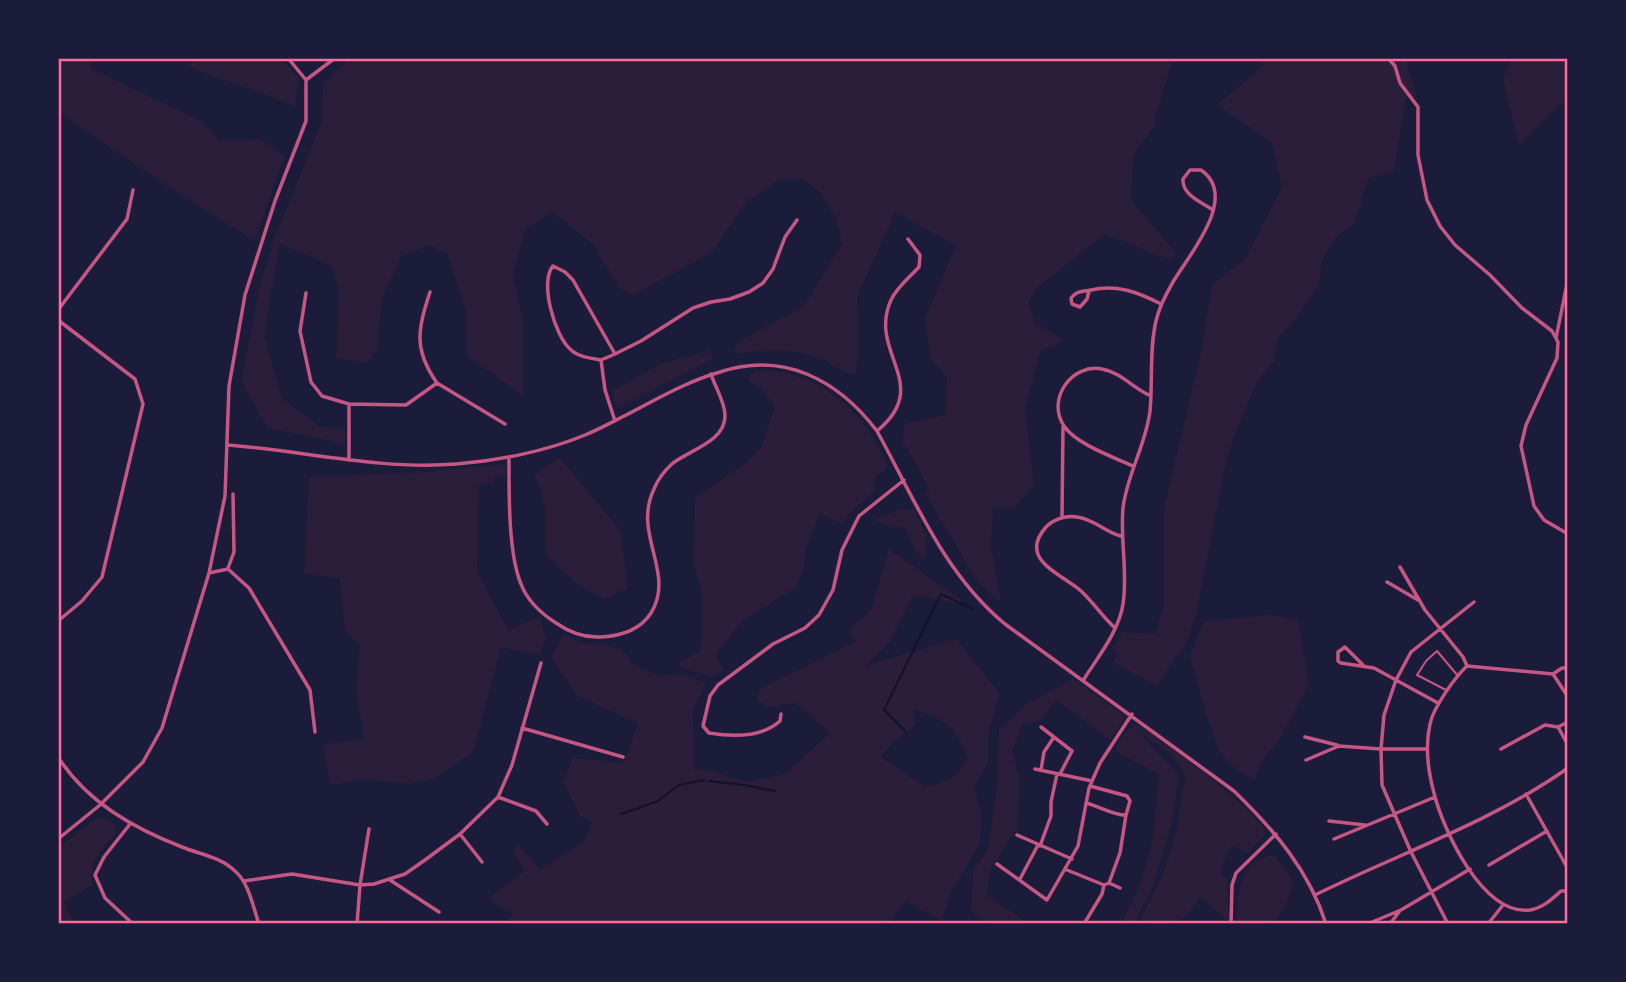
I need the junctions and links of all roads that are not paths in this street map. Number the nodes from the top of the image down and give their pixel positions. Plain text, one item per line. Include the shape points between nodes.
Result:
1 (288, 58) edge
2 (335, 58) edge
3 (1388, 58) edge
4 (306, 80) junction
5 (132, 190) dead end
6 (1213, 210) junction
7 (797, 220) dead end
8 (908, 239) dead end
9 (1568, 279) edge
10 (1089, 291) junction
11 (430, 292) dead end
12 (306, 293) dead end
13 (1161, 304) junction
14 (58, 310) edge
15 (58, 320) edge
16 (1556, 339) junction
17 (615, 354) junction
18 (601, 360) junction
19 (711, 374) junction
20 (437, 383) junction
21 (1150, 395) junction
22 (349, 404) junction
23 (615, 421) junction
24 (505, 424) dead end
25 (1063, 425) junction
26 (877, 431) junction
27 (228, 445) junction
28 (509, 457) junction
29 (349, 460) junction
30 (1133, 466) junction
31 (904, 480) junction
32 (233, 494) dead end
33 (1062, 518) junction
34 (1568, 534) edge
35 (1121, 536) junction
36 (1401, 567) dead end
37 (228, 569) junction
38 (209, 573) junction
39 (1387, 582) dead end
40 (1419, 600) junction
41 (1474, 602) dead end
42 (58, 621) edge
43 (1115, 628) junction
44 (1440, 629) junction
45 (541, 663) dead end
46 (1364, 666) junction
47 (1467, 666) junction
48 (1568, 668) edge
49 (1553, 674) junction
50 (1458, 677) junction
51 (1084, 679) junction
52 (1396, 680) junction
53 (1448, 691) junction
54 (1568, 697) edge
55 (1439, 703) junction
56 (781, 714) dead end
57 (1132, 714) junction
58 (1568, 722) edge
59 (1041, 727) dead end
60 (1558, 727) junction
61 (522, 729) junction
62 (315, 732) dead end
63 (1054, 737) junction
64 (1305, 737) dead end
65 (1568, 745) edge
66 (1339, 746) junction
67 (1381, 749) junction
68 (1427, 749) junction
69 (1501, 749) dead end
70 (58, 757) edge
71 (623, 757) dead end
72 (1306, 760) dead end
73 (1568, 768) edge
74 (1059, 774) junction
75 (1091, 783) junction
76 (1526, 794) junction
77 (498, 797) junction
78 (1435, 797) junction
79 (1086, 803) junction
80 (100, 805) junction
81 (1126, 814) junction
82 (1394, 814) junction
83 (1329, 821) dead end
84 (130, 824) junction
85 (547, 824) dead end
86 (1365, 825) junction
87 (369, 829) dead end
88 (1547, 831) junction
89 (460, 834) junction
90 (1276, 834) junction
91 (1017, 835) dead end
92 (1450, 835) junction
93 (58, 839) edge
94 (1334, 839) dead end
95 (1039, 845) junction
96 (1411, 852) junction
97 (1072, 859) junction
98 (482, 862) dead end
99 (997, 864) dead end
100 (1489, 865) dead end
101 (1066, 869) junction
102 (1470, 869) junction
103 (1568, 869) edge
104 (1020, 879) junction
105 (390, 880) junction
106 (244, 881) junction
107 (1106, 884) junction
108 (360, 885) junction
109 (1120, 888) dead end
110 (1568, 891) edge
111 (1431, 893) junction
112 (1315, 895) junction
113 (1503, 905) junction
114 (1401, 910) junction
115 (439, 912) dead end
116 (1372, 922) dead end
117 (133, 924) edge
118 (259, 924) edge
119 (357, 924) edge
120 (1083, 924) edge
121 (1231, 924) edge
122 (1326, 924) edge
123 (1390, 924) edge
124 (1448, 924) edge
125 (1488, 924) edge

1 - 4 street
2 - 4 street
3 - 16 street via 1418,107 1418,155 1427,200 1440,226
4 - 27 street via 306,121 245,295 229,386
5 - 14 street via 127,219
6 - 6 street via 1213,188 1207,174 1190,170 1183,187
6 - 13 street via 1205,232
7 - 17 street via 762,283 739,296 693,308
8 - 26 street via 920,255 919,267 891,299 885,323 900,375 901,397 894,414
9 - 16 street
10 - 10 street via 1080,307 1072,304 1074,294
10 - 13 street via 1104,287 1126,290
11 - 20 street via 419,341 423,360
12 - 22 street via 300,331 311,382 322,396
13 - 21 street via 1151,346
15 - 42 street via 135,379 143,404 102,577
16 - 34 street via 1557,358 1521,446 1534,506 1544,520
17 - 18 street
17 - 18 street via 573,280 553,266 547,275 548,294 564,342 580,355
18 - 23 street via 604,390
19 - 23 street
19 - 26 street via 746,366 807,373 851,400
19 - 28 street via 724,422 714,437 673,464 653,491 646,523 659,576 659,596 647,618 626,633 595,637 575,633 541,612 521,585 515,563
20 - 22 street via 406,405
20 - 24 street
21 - 25 street via 1107,370 1086,369 1065,384 1059,408
21 - 30 street via 1142,446
22 - 29 street
23 - 28 street via 584,436
25 - 30 street via 1100,451
25 - 33 street
26 - 31 street
27 - 29 street
27 - 38 street via 225,496
28 - 29 street via 425,465
30 - 35 street
31 - 51 street via 954,570 979,601
31 - 56 street via 855,523 837,565 833,590 819,615 718,685 710,696 703,726 709,733 743,736 772,728
32 - 37 street via 234,552
33 - 35 street via 1087,519
33 - 43 street via 1041,534 1039,557 1086,595
35 - 43 street via 1123,604
36 - 40 street
37 - 38 street
37 - 62 street via 249,588 310,690
38 - 80 street via 162,728 143,762
39 - 40 street
40 - 44 street
41 - 44 street
43 - 51 street
44 - 47 street
44 - 52 street via 1411,652
45 - 61 street
46 - 46 street via 1341,663 1338,652 1345,647
46 - 52 street
47 - 49 street
47 - 50 street
48 - 49 street
49 - 54 street
50 - 53 street
50 - 53 lane via 1437,651 1426,661 1418,675
51 - 57 street
52 - 55 street
52 - 67 street via 1384,715
53 - 55 street
55 - 68 street via 1429,725
57 - 75 street
57 - 90 street via 1234,791
58 - 60 street
59 - 63 street
60 - 65 street
60 - 69 street via 1545,725
61 - 71 street
61 - 77 street
63 - 74 street via 1072,751
63 - 74 street via 1038,770
64 - 66 street
66 - 67 street
66 - 72 street
67 - 68 street
67 - 82 street via 1382,785
68 - 78 street
70 - 80 street
73 - 76 street
74 - 75 street
74 - 95 street via 1051,816
75 - 79 street
75 - 81 street via 1127,796
76 - 88 street
76 - 92 street
77 - 85 street via 536,811
77 - 89 street
78 - 82 street
78 - 92 street
79 - 81 street
79 - 97 street
80 - 84 street
80 - 93 street
81 - 107 street via 1120,853
82 - 86 street
82 - 96 street
83 - 86 street
84 - 106 street via 214,858 237,871
84 - 117 street via 95,875 105,898
86 - 94 street
87 - 108 street
88 - 100 street
88 - 103 street
89 - 98 street
89 - 105 street
90 - 112 street
90 - 121 street via 1236,873
91 - 95 street
92 - 96 street
92 - 102 street
95 - 97 street
95 - 104 street
96 - 111 street
96 - 112 street
97 - 101 street
99 - 104 street
101 - 104 street via 1047,900
101 - 107 street
102 - 111 street
102 - 113 street via 1484,890
105 - 108 street
105 - 115 street
106 - 108 street via 292,874
106 - 118 street
107 - 109 street
107 - 120 street
108 - 119 street
110 - 113 street via 1528,910
111 - 114 street
111 - 124 street
112 - 122 street
113 - 125 street
114 - 116 street
114 - 123 street

